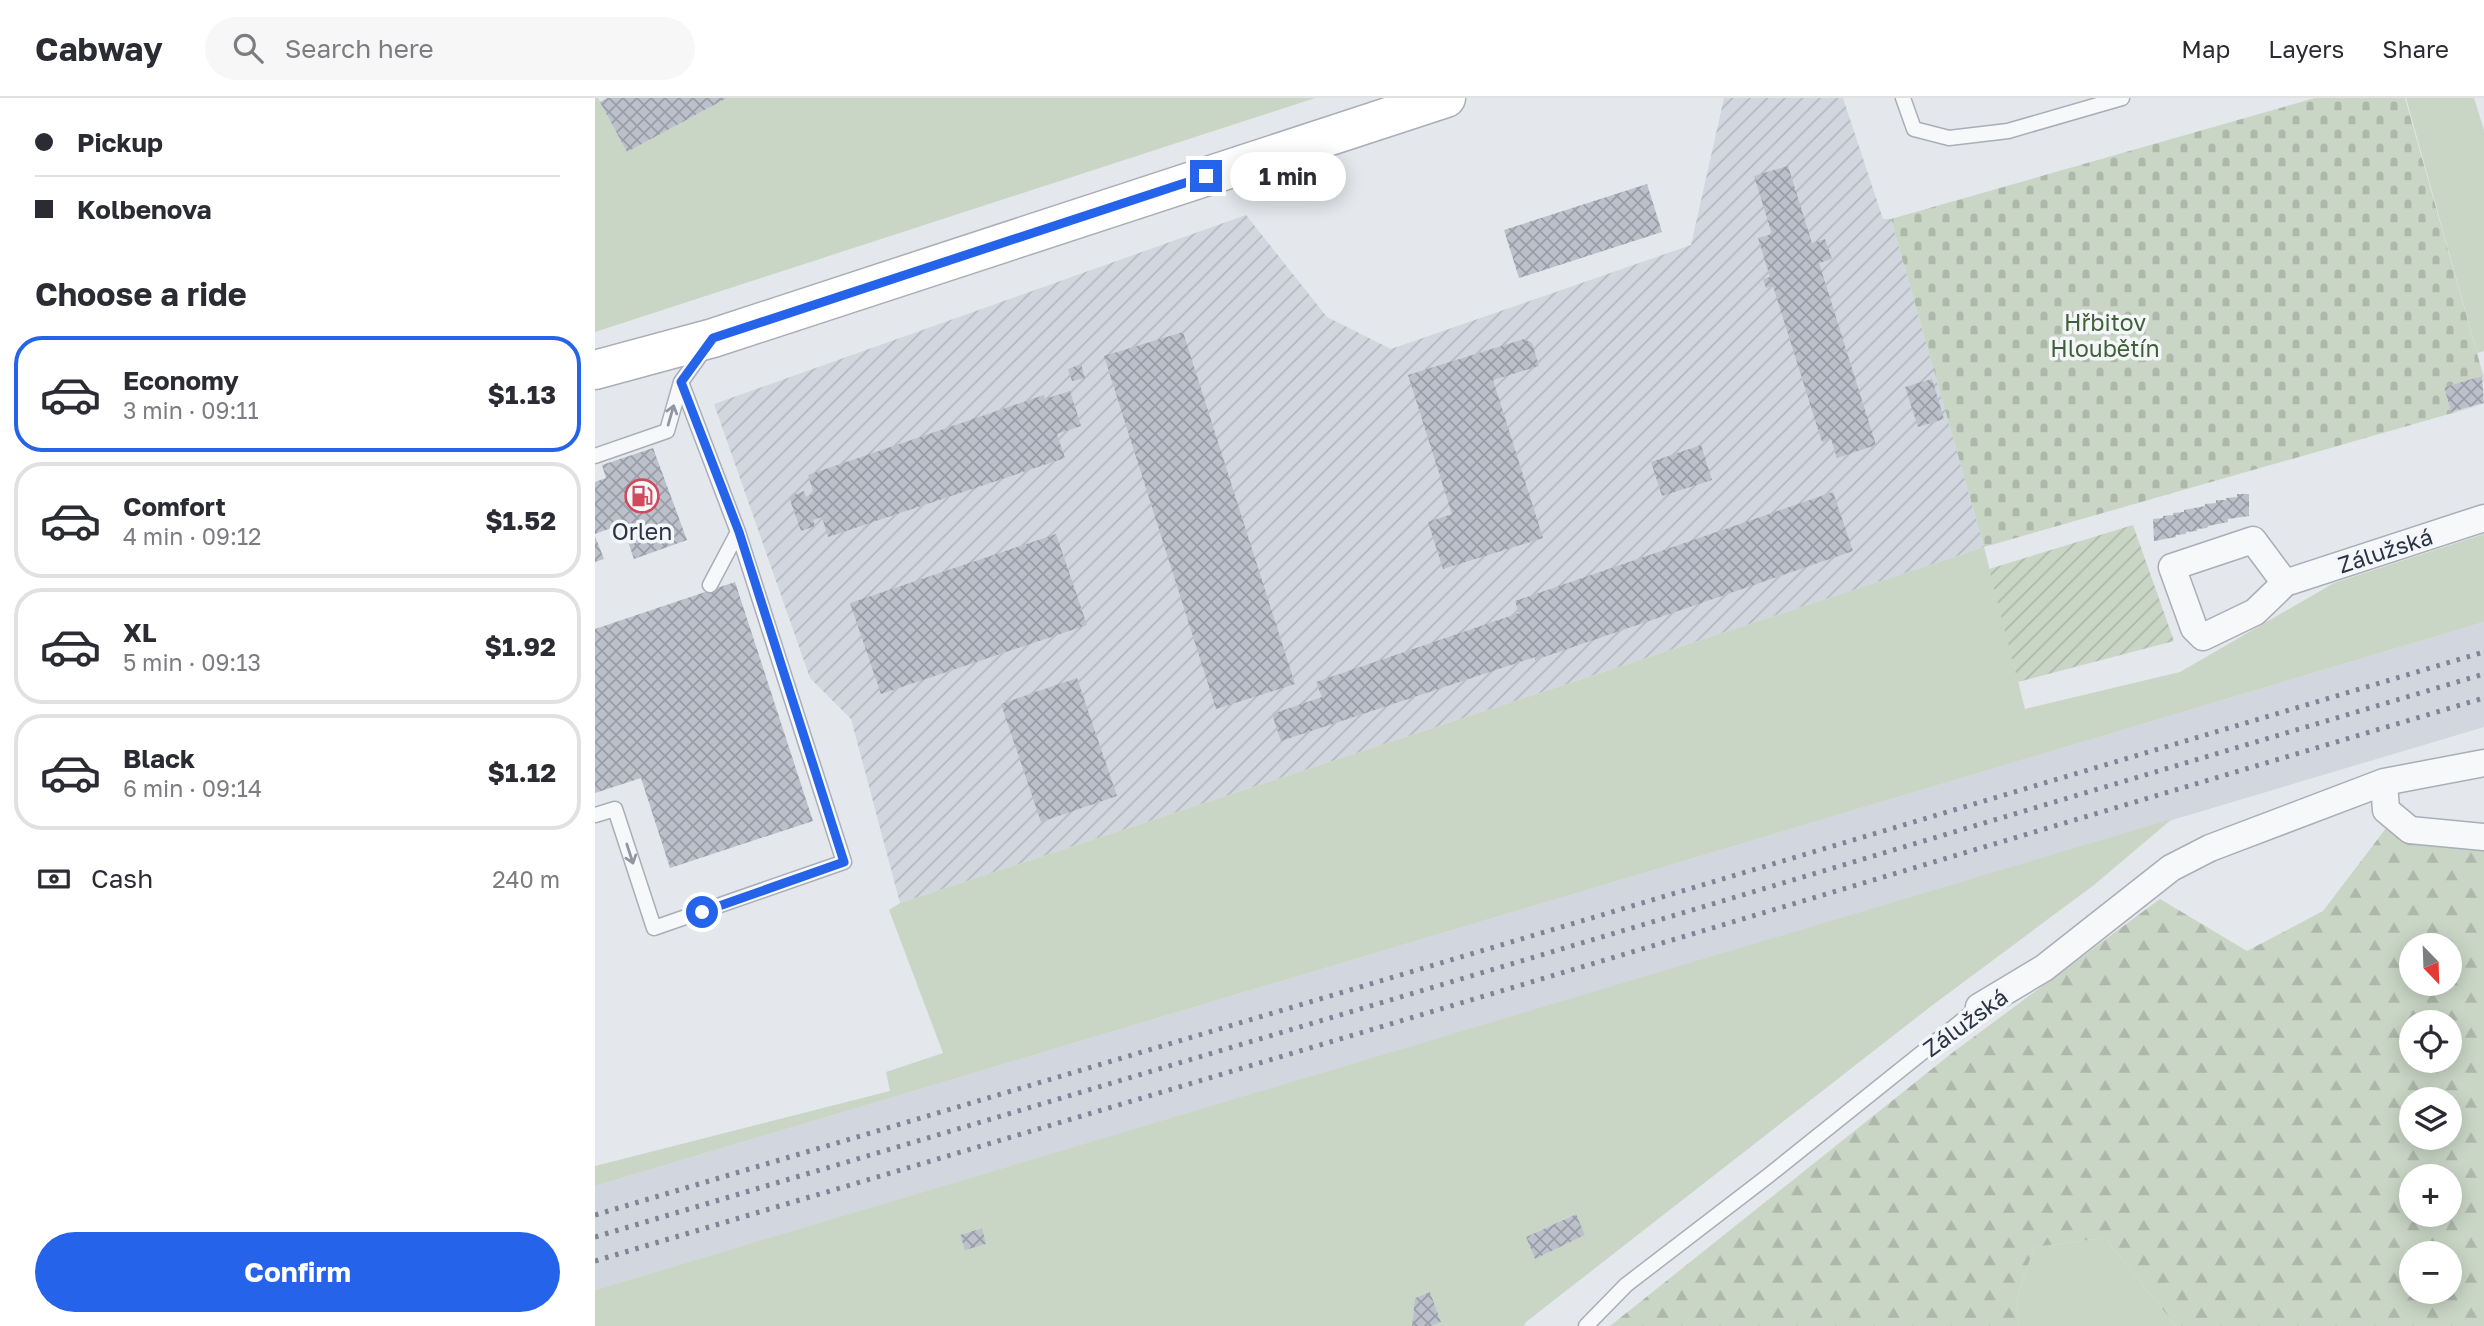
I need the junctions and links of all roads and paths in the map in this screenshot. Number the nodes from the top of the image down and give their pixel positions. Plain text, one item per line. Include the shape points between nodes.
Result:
1 (1446, 98) edge
2 (1903, 98) edge
3 (2064, 98) edge
4 (2122, 98) edge
5 (2070, 112) junction
6 (713, 338) junction
7 (595, 370) edge
8 (681, 382) junction
9 (595, 456) edge
10 (2484, 518) edge
11 (739, 532) junction
12 (2285, 583) dead end
13 (710, 585) dead end
14 (2484, 763) edge
15 (2384, 782) junction
16 (595, 815) edge
17 (2484, 836) edge
18 (1979, 1007) joint
19 (1585, 1326) edge

1 - 6 main road
2 - 5 lane via 1914,129 1949,138 2008,131
3 - 5 lane
4 - 5 lane
6 - 7 main road
6 - 8 lane
9 -> 8 lane via 667,431
8 - 11 lane
10 - 12 street, Zálužská
11 - 13 lane
16 -> 11 lane via 615,809 654,928 844,862
14 - 15 street, Zálužská
15 - 17 street via 2386,810 2410,830
15 - 18 street, Zálužská via 2171,867 2044,968
18 - 19 lane, Zálužská via 1626,1284

